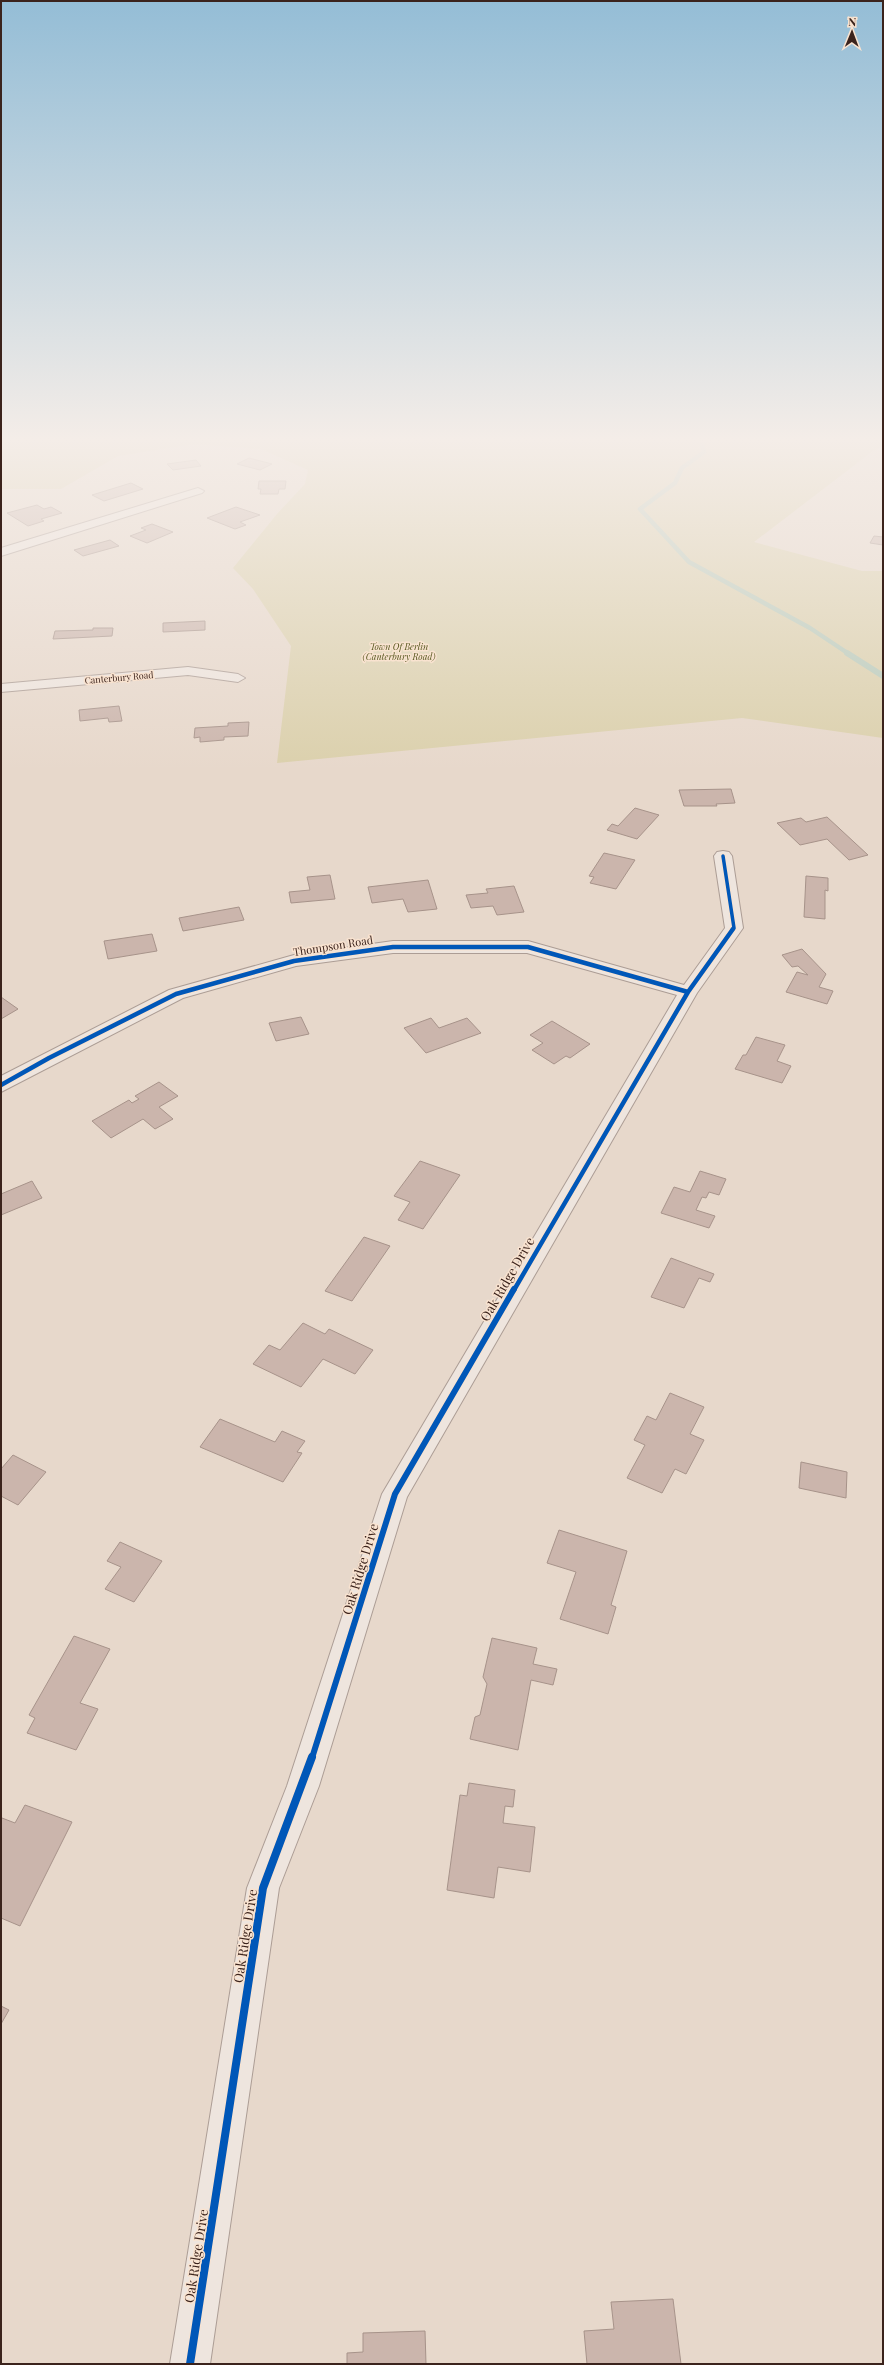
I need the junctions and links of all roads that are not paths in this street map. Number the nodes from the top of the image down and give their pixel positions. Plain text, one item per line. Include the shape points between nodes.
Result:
1 (238, 678) dead end
2 (1, 688) edge
3 (723, 856) dead end
4 (688, 992) junction
5 (1, 1085) edge
6 (190, 2364) edge

1 - 2 street, Canterbury Road via 188,671
3 - 4 street, Oak Ridge Drive via 734,928
4 - 5 street, Thompson Road via 528,948 393,947 294,961 176,994
4 - 6 street, Oak Ridge Drive via 395,1494 303,1786 263,1888

